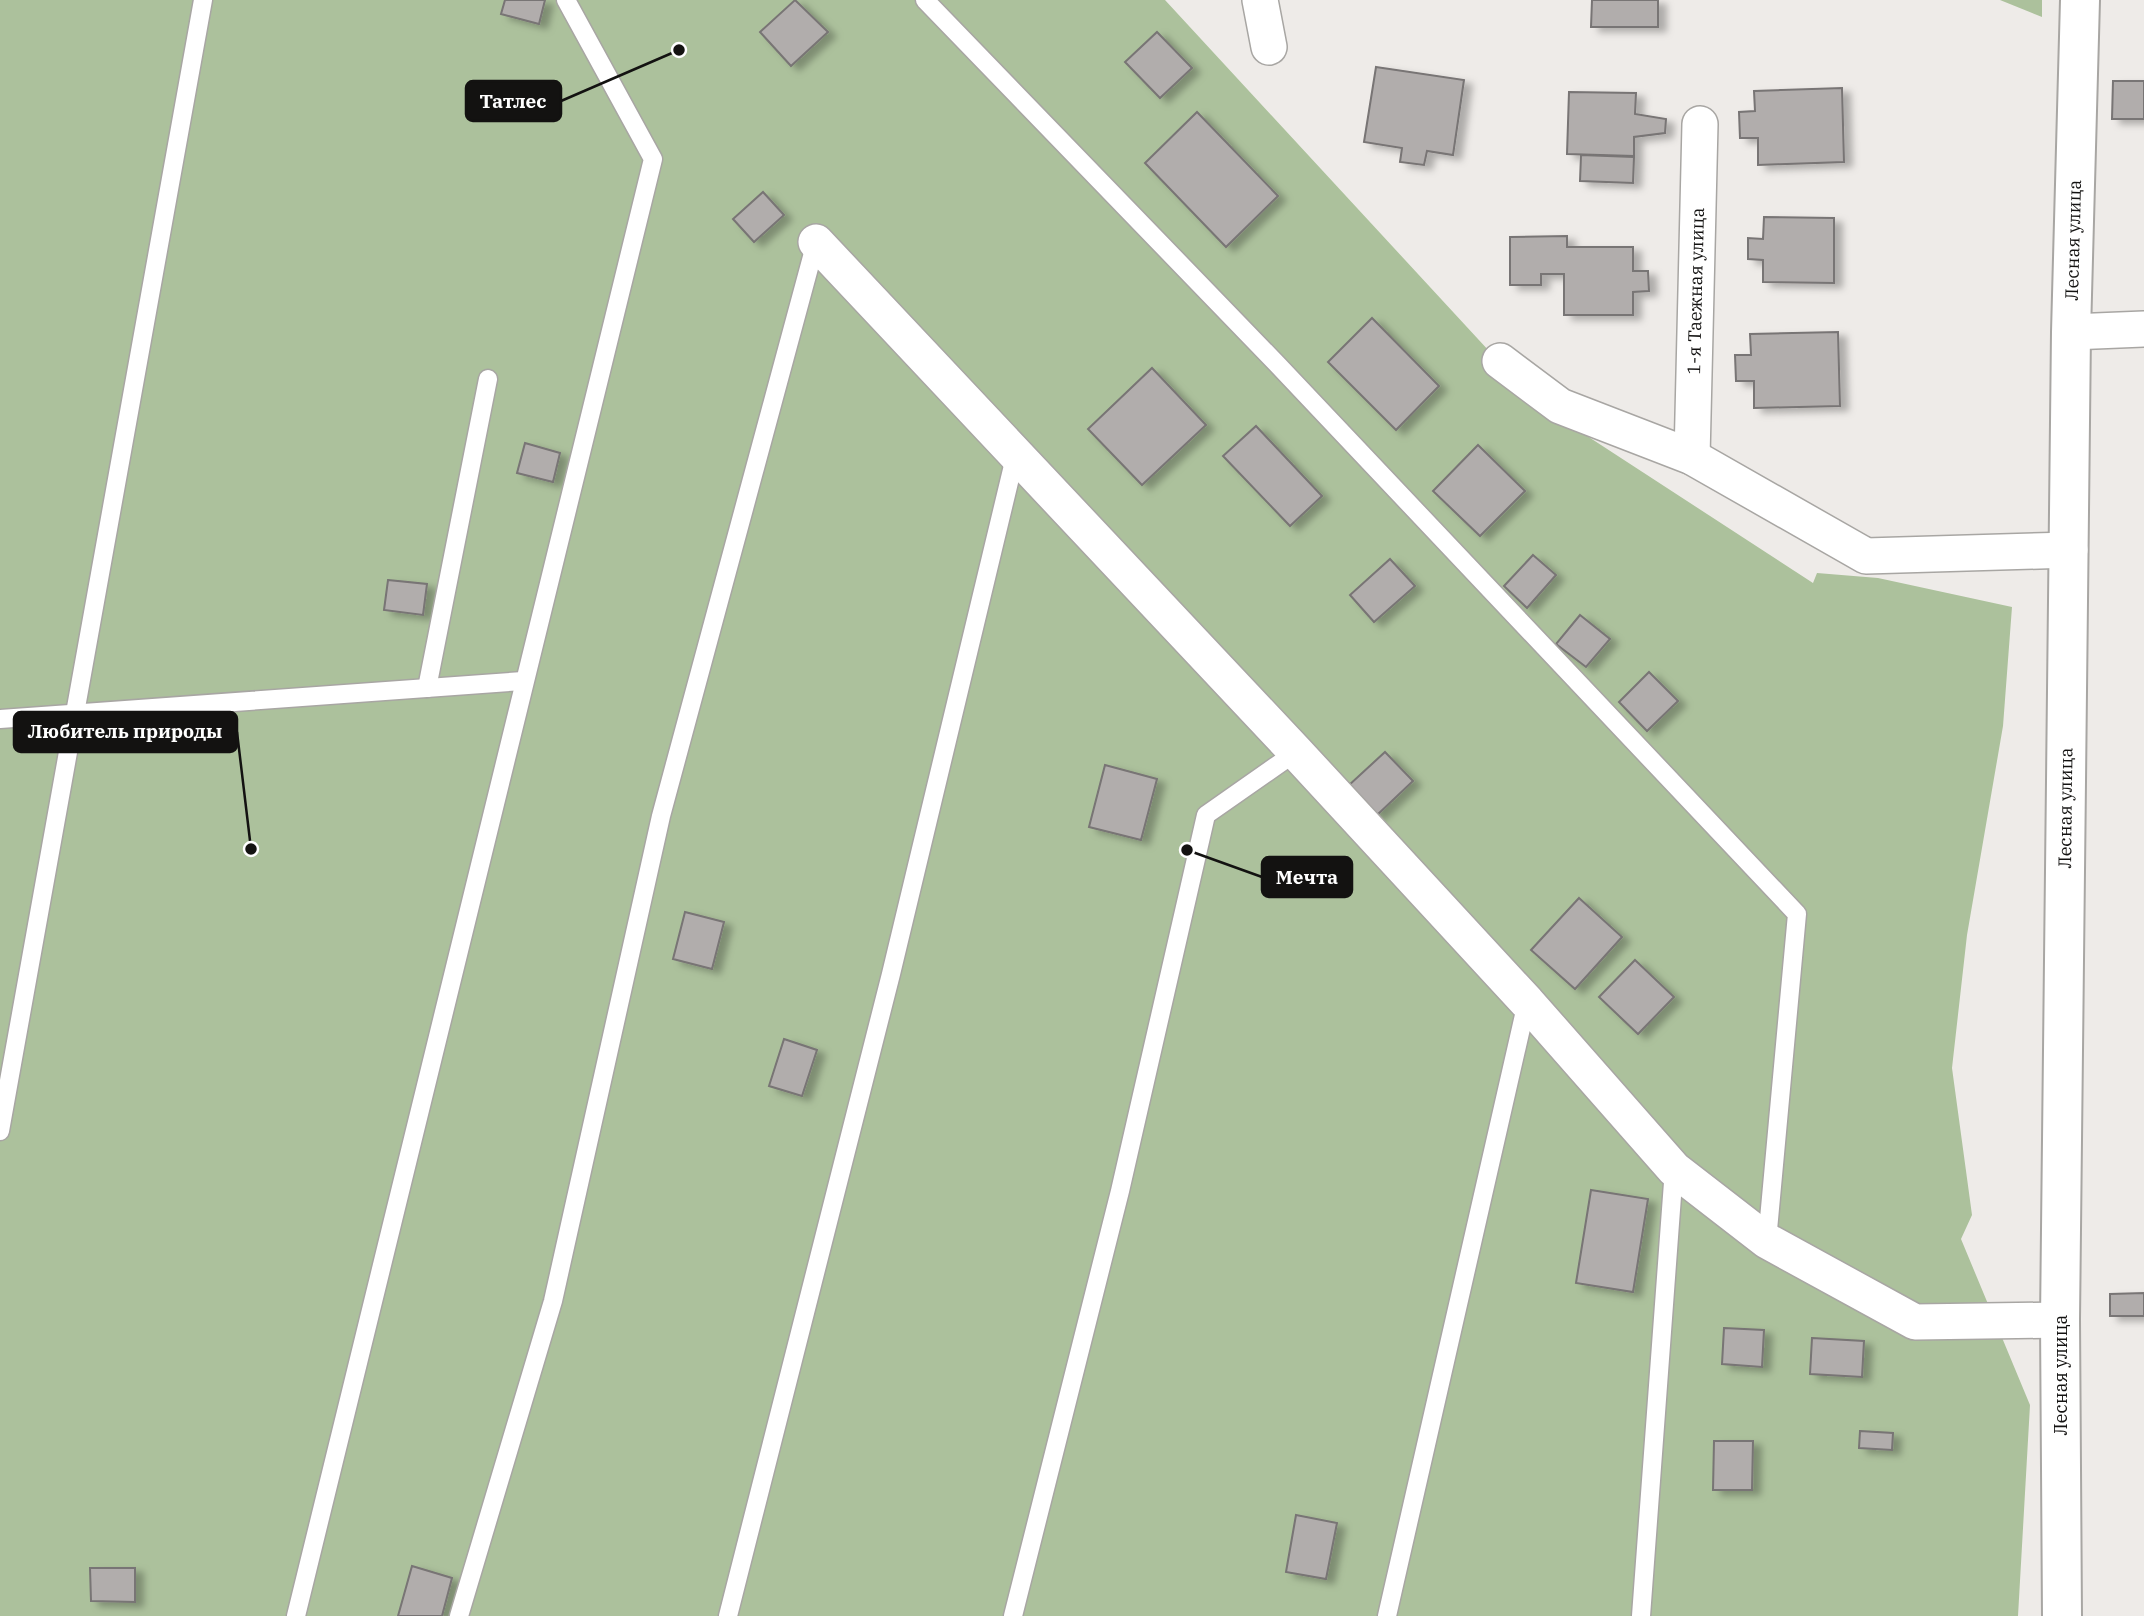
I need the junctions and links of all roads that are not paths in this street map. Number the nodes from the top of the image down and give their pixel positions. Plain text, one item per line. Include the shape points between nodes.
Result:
1 (203, 0) edge
2 (566, 0) edge
3 (925, 0) edge
4 (1260, 0) edge
5 (2080, 0) edge
6 (1269, 47) dead end
7 (1700, 124) dead end
8 (816, 242) joint
9 (2144, 329) edge
10 (2071, 332) junction
11 (1500, 360) dead end
12 (488, 379) dead end
13 (1017, 453) junction
14 (1692, 457) junction
15 (2070, 550) junction
16 (523, 681) junction
17 (427, 688) junction
18 (76, 715) junction
19 (0, 719) edge
20 (1296, 752) junction
21 (1527, 1002) junction
22 (0, 1131) edge
23 (1674, 1169) junction
24 (1767, 1241) junction
25 (2060, 1320) junction
26 (296, 1616) edge
27 (459, 1616) edge
28 (728, 1616) edge
29 (1013, 1616) edge
30 (1387, 1616) edge
31 (1640, 1616) edge
32 (2062, 1616) edge

1 - 18 lane
2 - 16 lane via 653,159
3 - 24 lane via 1797,914
4 - 6 street
5 - 10 street, Лесная улица
7 - 14 street, 1-я Таежная улица
8 - 13 street
8 - 27 lane via 661,816 553,1301
9 - 10 street
10 - 15 street, Лесная улица
11 - 14 street via 1560,405
12 - 17 lane
13 - 20 street
13 - 28 lane
14 - 15 street via 1866,556
15 - 25 street, Лесная улица
16 - 17 lane
16 - 26 lane
17 - 18 lane
18 - 19 lane
18 - 22 lane
20 - 21 street
20 - 29 lane via 1206,815 1120,1191
21 - 23 street
21 - 30 lane
23 - 24 street
23 - 31 lane
24 - 25 street via 1915,1322
25 - 32 street, Лесная улица

